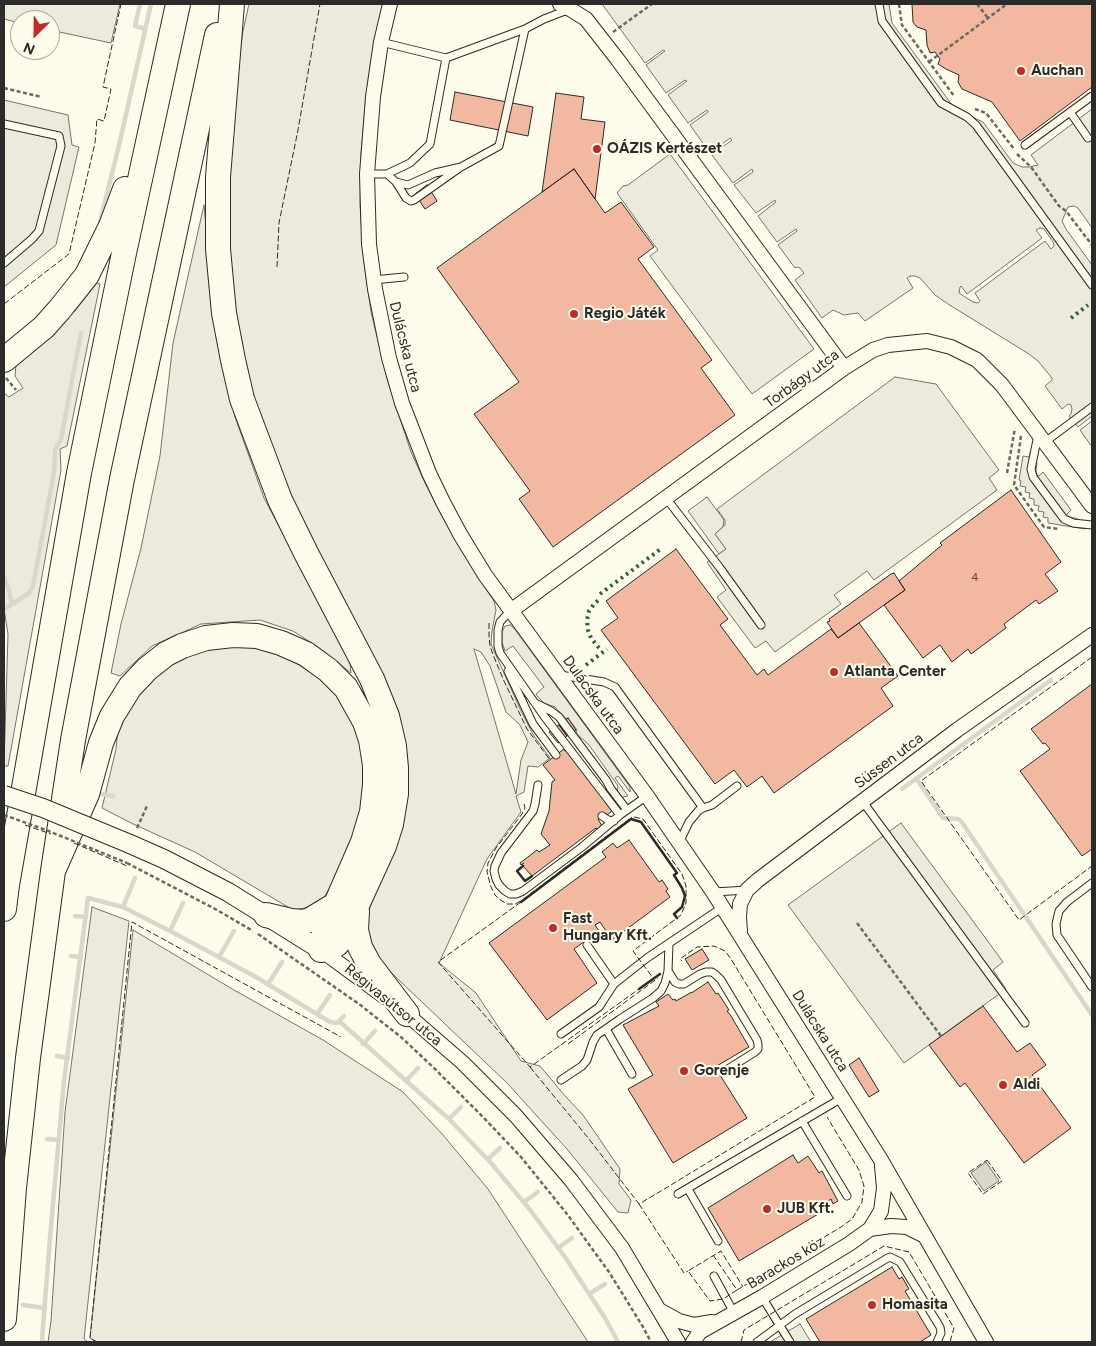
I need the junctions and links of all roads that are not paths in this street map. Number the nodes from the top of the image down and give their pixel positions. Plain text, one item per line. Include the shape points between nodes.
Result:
1 (178, 4) edge
2 (224, 4) edge
3 (232, 4) edge
4 (390, 4) edge
5 (879, 4) edge
6 (567, 5) edge
7 (525, 29) junction
8 (172, 32) junction
9 (380, 42) junction
10 (446, 58) junction
11 (1092, 96) edge
12 (1070, 112) junction
13 (4, 124) edge
14 (1088, 138) dead end
15 (1025, 145) dead end
16 (461, 167) junction
17 (367, 174) junction
18 (387, 174) junction
19 (396, 182) junction
20 (4, 263) edge
21 (404, 277) dead end
22 (373, 280) junction
23 (1092, 285) edge
24 (4, 360) edge
25 (844, 368) junction
26 (1092, 407) edge
27 (1042, 438) junction
28 (666, 498) junction
29 (1092, 506) edge
30 (1092, 525) edge
31 (512, 610) junction
32 (761, 625) dead end
33 (1091, 638) edge
34 (500, 653) junction
35 (559, 675) junction
36 (535, 703) junction
37 (556, 755) dead end
38 (538, 785) dead end
39 (737, 786) dead end
40 (4, 795) edge
41 (647, 796) junction
42 (863, 802) junction
43 (703, 808) junction
44 (623, 812) junction
45 (602, 816) dead end
46 (614, 821) junction
47 (679, 843) junction
48 (53, 871) junction
49 (1092, 883) edge
50 (747, 890) junction
51 (713, 892) junction
52 (346, 905) junction
53 (723, 907) junction
54 (4, 909) edge
55 (266, 914) junction
56 (740, 935) junction
57 (669, 944) junction
58 (587, 946) dead end
59 (321, 950) junction
60 (668, 971) junction
61 (614, 984) junction
62 (1092, 987) edge
63 (406, 1014) junction
64 (1025, 1023) dead end
65 (606, 1029) junction
66 (561, 1034) dead end
67 (723, 1072) dead end
68 (632, 1074) dead end
69 (561, 1080) dead end
70 (842, 1098) junction
71 (802, 1121) junction
72 (881, 1160) junction
73 (688, 1189) junction
74 (678, 1194) dead end
75 (847, 1196) dead end
76 (870, 1229) junction
77 (925, 1237) junction
78 (718, 1241) dead end
79 (714, 1276) dead end
80 (762, 1297) junction
81 (658, 1310) junction
82 (734, 1314) junction
83 (4, 1318) edge
84 (716, 1322) junction
85 (780, 1325) junction
86 (981, 1339) edge
87 (678, 1342) edge
88 (693, 1342) edge
89 (757, 1342) edge
90 (790, 1342) edge
91 (937, 1342) edge

1 - 8 highway
2 - 48 highway via 122,479 73,740
3 - 52 highway via 218,177 218,249 224,313 233,360 242,400 280,500 372,679 387,716 394,746 396,794 392,824 384,846
4 - 9 street, Dulácska utca
5 - 23 lane via 882,21 941,103 976,125
6 - 7 lane
6 - 25 street via 586,20 618,60
7 - 10 lane
7 - 16 lane via 499,146
8 - 24 highway via 124,193 98,254 87,275 60,310
8 - 54 highway via 80,473
9 - 10 lane
9 - 17 street, Dulácska utca
10 - 18 lane via 430,144 410,163
11 - 12 lane
12 - 14 lane
12 - 15 lane
13 - 20 lane via 59,136 61,146 39,232
16 - 19 lane via 435,173 408,185
16 - 19 lane via 412,201 406,198
17 - 18 lane
17 - 22 street, Dulácska utca
18 - 19 lane
21 - 22 lane
22 - 31 street, Dulácska utca via 381,325 402,403 429,473 460,534
25 - 27 street, Torbágy utca via 872,350 888,345 927,341 951,346 977,360 1002,385
25 - 28 street, Torbágy utca
26 - 27 lane
27 - 29 street, Torbágy utca
27 - 30 lane via 1031,469 1033,478 1064,518 1073,523
28 - 31 street, Torbágy utca
28 - 32 lane
31 - 34 lane via 500,622
31 - 35 street, Dulácska utca
33 - 42 street, Süssen utca via 957,730
34 - 36 lane
34 - 37 lane via 533,724
35 - 41 street, Dulácska utca
35 - 43 lane via 604,682 615,687
36 - 44 lane
36 - 44 lane via 559,717 606,780
38 - 46 lane via 533,811 495,866 496,878 510,894 523,891
39 - 43 lane
40 - 55 street, Régivasútsor utca, bridge via 134,836
41 - 44 lane
41 - 47 street, Dulácska utca
42 - 50 street, Süssen utca
42 - 64 lane
43 - 47 lane via 689,822
44 - 46 lane
45 - 46 lane
47 - 51 street, Dulácska utca
48 - 52 highway via 87,794 112,716 130,686 166,654 182,646 206,638 257,636 306,654 328,670 346,688 366,722 376,785 372,812
48 - 83 highway via 24,1095
49 - 62 lane via 1059,911 1056,924 1057,935
50 - 51 lane
50 - 56 street via 740,904
51 - 53 street, Dulácska utca
52 - 55 highway via 303,922
52 - 59 highway via 342,939 331,948
52 - 63 highway via 369,964
53 - 56 street, Dulácska utca
53 - 57 lane
55 - 59 street, Régivasútsor utca
56 - 70 street, Dulácska utca
57 - 60 lane
57 - 61 lane
58 - 61 lane
59 - 63 street, Régivasútsor utca
60 - 65 lane via 661,991
60 - 67 lane via 679,984 706,972 716,975 757,1040 755,1052
61 - 66 lane via 599,1007
63 - 81 street, Régivasútsor utca via 463,1063 516,1116 571,1180 622,1248
65 - 68 lane
65 - 69 lane via 597,1035 582,1066
70 - 71 lane
70 - 72 street, Dulácska utca
71 - 73 lane
71 - 75 lane
72 - 76 street, Barackos köz via 884,1188 881,1211
72 - 77 street, Dulácska utca
73 - 74 lane
73 - 78 lane
76 - 77 street, Barackos köz via 907,1227
76 - 80 street, Barackos köz
77 - 86 street, Dulácska utca
79 - 82 lane
80 - 82 street, Barackos köz
80 - 85 lane
81 - 84 street, Barackos köz via 686,1323
81 - 87 street, Régivasútsor utca
82 - 84 street, Barackos köz
84 - 88 street, Barackos köz via 700,1332
85 - 89 lane
85 - 90 lane
85 - 91 lane via 890,1257 900,1262 940,1327

